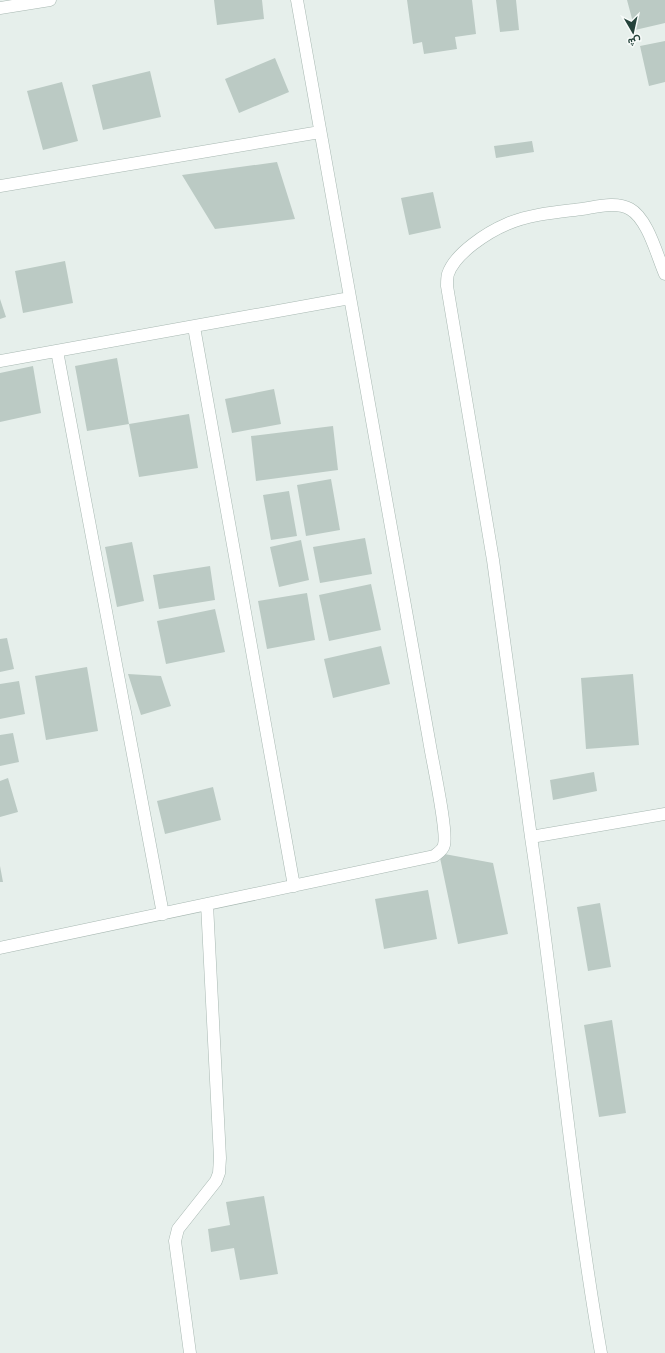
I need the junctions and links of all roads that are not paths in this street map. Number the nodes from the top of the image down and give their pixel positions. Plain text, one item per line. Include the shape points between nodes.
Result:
1 (50, 0) edge
2 (297, 0) edge
3 (0, 8) edge
4 (320, 132) junction
5 (0, 186) edge
6 (665, 274) edge
7 (350, 298) junction
8 (194, 327) junction
9 (57, 352) junction
10 (0, 362) edge
11 (665, 814) edge
12 (531, 837) junction
13 (294, 886) junction
14 (207, 904) junction
15 (163, 914) junction
16 (0, 948) edge
17 (190, 1353) edge
18 (601, 1353) edge

1 - 3 street
2 - 4 street
4 - 5 street
4 - 7 street
6 - 12 street via 646,227 637,214 628,208 609,205 543,214 508,224 471,245 453,264 448,274 447,286 493,560
7 - 8 street
7 - 13 street via 445,837 444,845 434,856
8 - 9 street
8 - 13 street
9 - 10 street
9 - 15 street
11 - 12 street
12 - 18 street via 592,1304
13 - 14 street
14 - 15 street
14 - 17 street via 220,1158 216,1181 178,1229 175,1241
15 - 16 street

